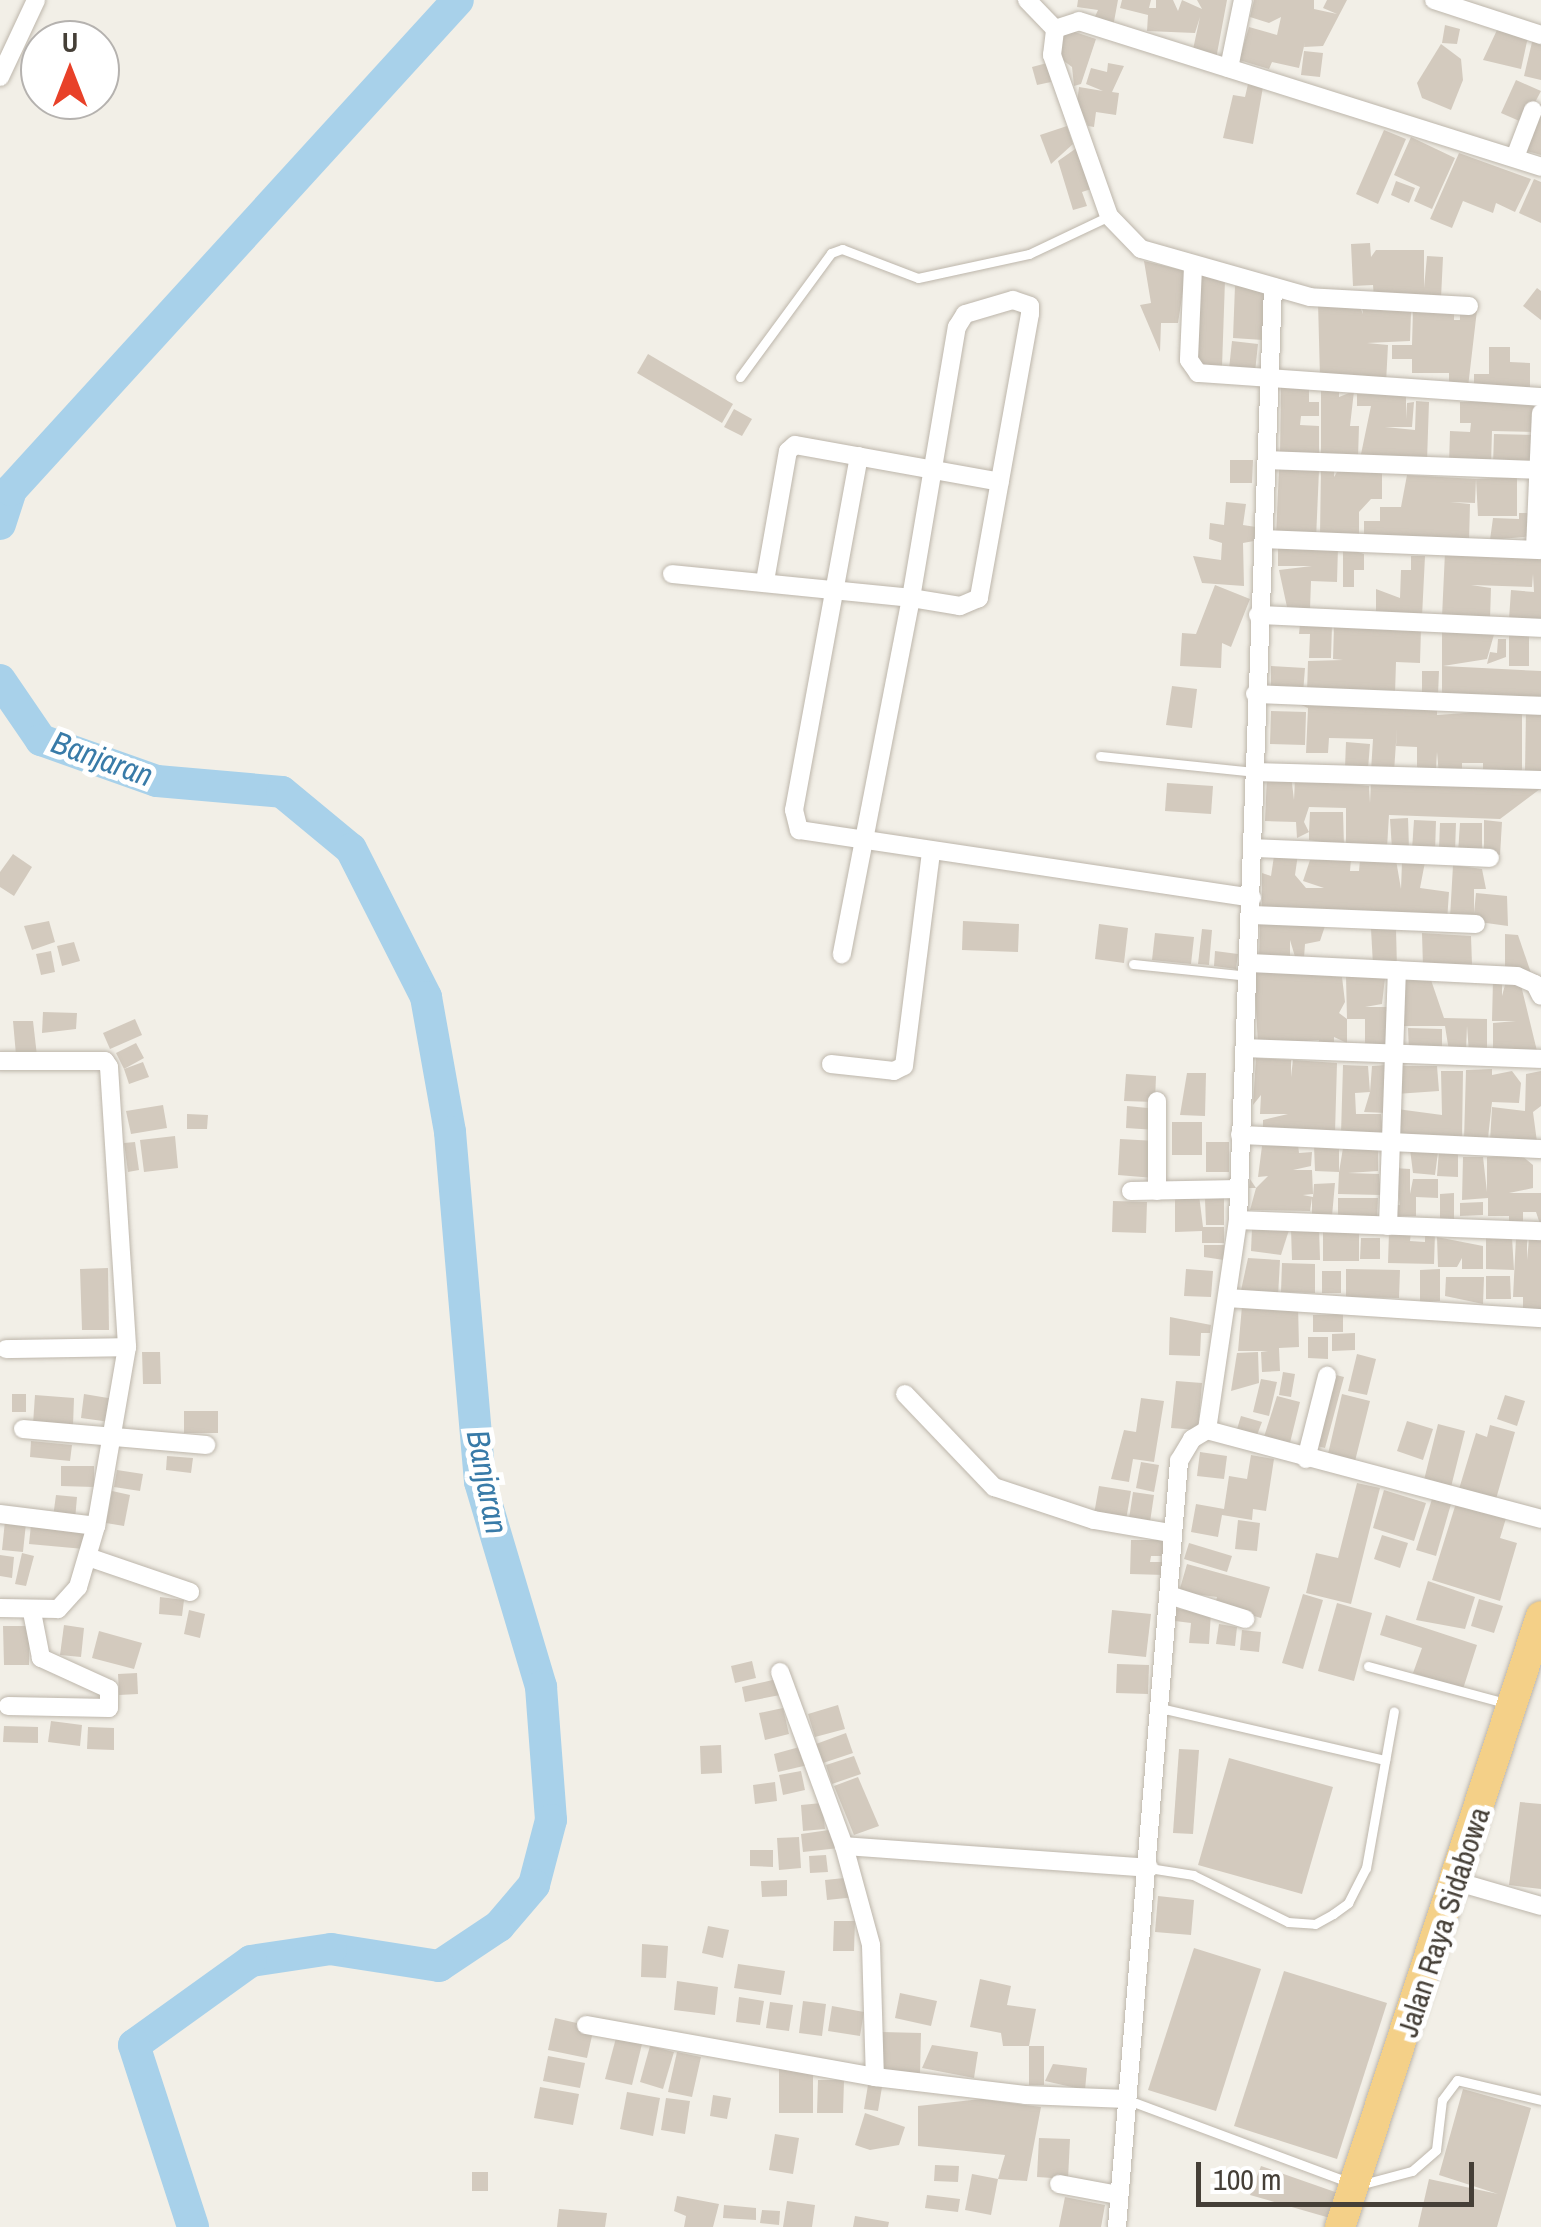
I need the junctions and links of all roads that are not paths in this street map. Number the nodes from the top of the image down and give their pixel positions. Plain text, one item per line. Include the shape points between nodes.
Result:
1 (36, 0) edge
2 (1027, 0) edge
3 (1243, 0) edge
4 (1434, 0) edge
5 (1054, 28) junction
6 (1541, 35) edge
7 (1229, 68) junction
8 (0, 76) edge
9 (1533, 110) dead end
10 (1515, 157) junction
11 (1541, 167) edge
12 (1104, 218) junction
13 (1193, 267) junction
14 (1273, 288) junction
15 (1469, 306) dead end
16 (740, 377) dead end
17 (1269, 382) junction
18 (1541, 397) edge
19 (1541, 413) edge
20 (859, 456) junction
21 (1267, 460) junction
22 (1540, 470) edge
23 (932, 472) junction
24 (1000, 482) junction
25 (1265, 538) junction
26 (1538, 549) edge
27 (672, 574) dead end
28 (765, 582) junction
29 (835, 586) junction
30 (910, 598) junction
31 (1258, 615) junction
32 (1541, 628) edge
33 (1255, 694) junction
34 (1541, 706) edge
35 (1100, 756) dead end
36 (1254, 772) junction
37 (1541, 780) edge
38 (862, 840) junction
39 (1252, 848) junction
40 (931, 851) junction
41 (1490, 858) dead end
42 (1252, 906) junction
43 (1476, 924) dead end
44 (842, 954) dead end
45 (1133, 964) dead end
46 (1249, 970) junction
47 (1397, 970) junction
48 (1541, 996) edge
49 (1245, 1048) junction
50 (1394, 1054) junction
51 (1541, 1059) edge
52 (0, 1061) edge
53 (831, 1064) dead end
54 (1157, 1101) dead end
55 (1240, 1135) junction
56 (1390, 1139) junction
57 (1541, 1149) edge
58 (1240, 1189) junction
59 (1131, 1191) dead end
60 (1157, 1191) junction
61 (1238, 1220) junction
62 (1388, 1226) junction
63 (1541, 1231) edge
64 (1228, 1298) junction
65 (1541, 1318) edge
66 (126, 1347) junction
67 (6, 1349) dead end
68 (1327, 1376) dead end
69 (905, 1394) dead end
70 (22, 1430) dead end
71 (1207, 1430) junction
72 (112, 1437) junction
73 (206, 1445) dead end
74 (1306, 1459) junction
75 (0, 1514) edge
76 (1541, 1519) edge
77 (96, 1526) junction
78 (1171, 1533) junction
79 (88, 1556) junction
80 (190, 1592) dead end
81 (1169, 1595) junction
82 (0, 1608) edge
83 (32, 1612) junction
84 (1541, 1616) edge
85 (1245, 1619) dead end
86 (1368, 1666) dead end
87 (780, 1672) dead end
88 (1511, 1704) junction
89 (8, 1706) dead end
90 (1164, 1709) junction
91 (1394, 1711) dead end
92 (1385, 1760) junction
93 (844, 1846) junction
94 (1150, 1868) junction
95 (1458, 1882) junction
96 (1541, 1906) edge
97 (586, 2025) dead end
98 (875, 2077) junction
99 (1127, 2100) junction
100 (1541, 2100) edge
101 (1059, 2184) dead end
102 (1355, 2184) junction
103 (1118, 2195) junction
104 (1117, 2227) edge
105 (1340, 2227) edge

1 - 8 street
2 - 5 street
3 - 7 street
4 - 6 street
5 - 7 street via 1079,21
5 - 12 street via 1052,56
7 - 10 street
9 - 10 street
10 - 11 street
12 - 13 street via 1141,249
12 - 16 lane via 1029,254 918,278 842,249 830,253
13 - 14 street
13 - 17 street via 1192,368
14 - 15 street
14 - 17 street
17 - 18 street
17 - 21 street
19 - 22 street
20 - 23 street
20 - 28 street via 804,443 788,451
20 - 29 street
21 - 22 street
21 - 25 street
22 - 26 street
23 - 24 street
23 - 24 street via 960,319 1013,300 1030,306 1030,314
23 - 30 street
24 - 30 street via 978,598 960,606
25 - 26 street
25 - 31 street
27 - 28 street
28 - 29 street
29 - 30 street
29 - 38 street via 795,822 810,833
30 - 38 street
31 - 32 street
31 - 33 street
33 - 34 street
33 - 36 street
35 - 36 lane
36 - 37 street
36 - 39 street
38 - 40 street
38 - 44 street
39 - 41 street
39 - 42 street
40 - 42 street
40 - 53 street via 904,1066 894,1071
42 - 43 street
42 - 46 street
45 - 46 lane
46 - 47 street
46 - 49 street
47 - 48 street via 1517,976 1535,984
47 - 50 street
49 - 50 street
49 - 55 street
50 - 51 street
50 - 56 street
52 - 66 street via 104,1060 109,1067
54 - 60 street
55 - 56 street
55 - 58 street
56 - 57 street
56 - 62 street
58 - 60 street
58 - 61 street
59 - 60 street
61 - 62 street
61 - 64 street
62 - 63 street
64 - 65 street
64 - 71 street
66 - 67 street
66 - 72 street
68 - 74 street
69 - 78 street via 994,1487 1094,1520
70 - 72 street
71 - 74 street
71 - 78 street via 1192,1439 1179,1461
72 - 73 street
72 - 77 street
74 - 76 street
75 - 77 street
77 - 79 street
78 - 81 street
79 - 80 street
79 - 83 street via 71,1598 58,1610
81 - 85 street
81 - 90 street
82 - 83 street
83 - 89 street via 40,1658 109,1689 109,1708
84 - 88 highway, Jalan Raya Sidabowa
86 - 88 lane
87 - 93 street
88 - 95 highway, Jalan Raya Sidabowa
90 - 92 lane
90 - 94 street
91 - 92 lane
92 - 94 lane via 1366,1868 1348,1902 1315,1924 1288,1922 1193,1875
93 - 94 street
93 - 98 street via 868,1930
94 - 99 street
95 - 96 street
95 - 102 highway, Jalan Raya Sidabowa
97 - 98 street
98 - 99 street via 1025,2096
99 - 102 lane
99 - 103 street
100 - 102 lane via 1457,2080 1442,2100 1436,2150 1412,2171
101 - 103 street
102 - 105 highway, Jalan Raya Sidabowa
103 - 104 street

